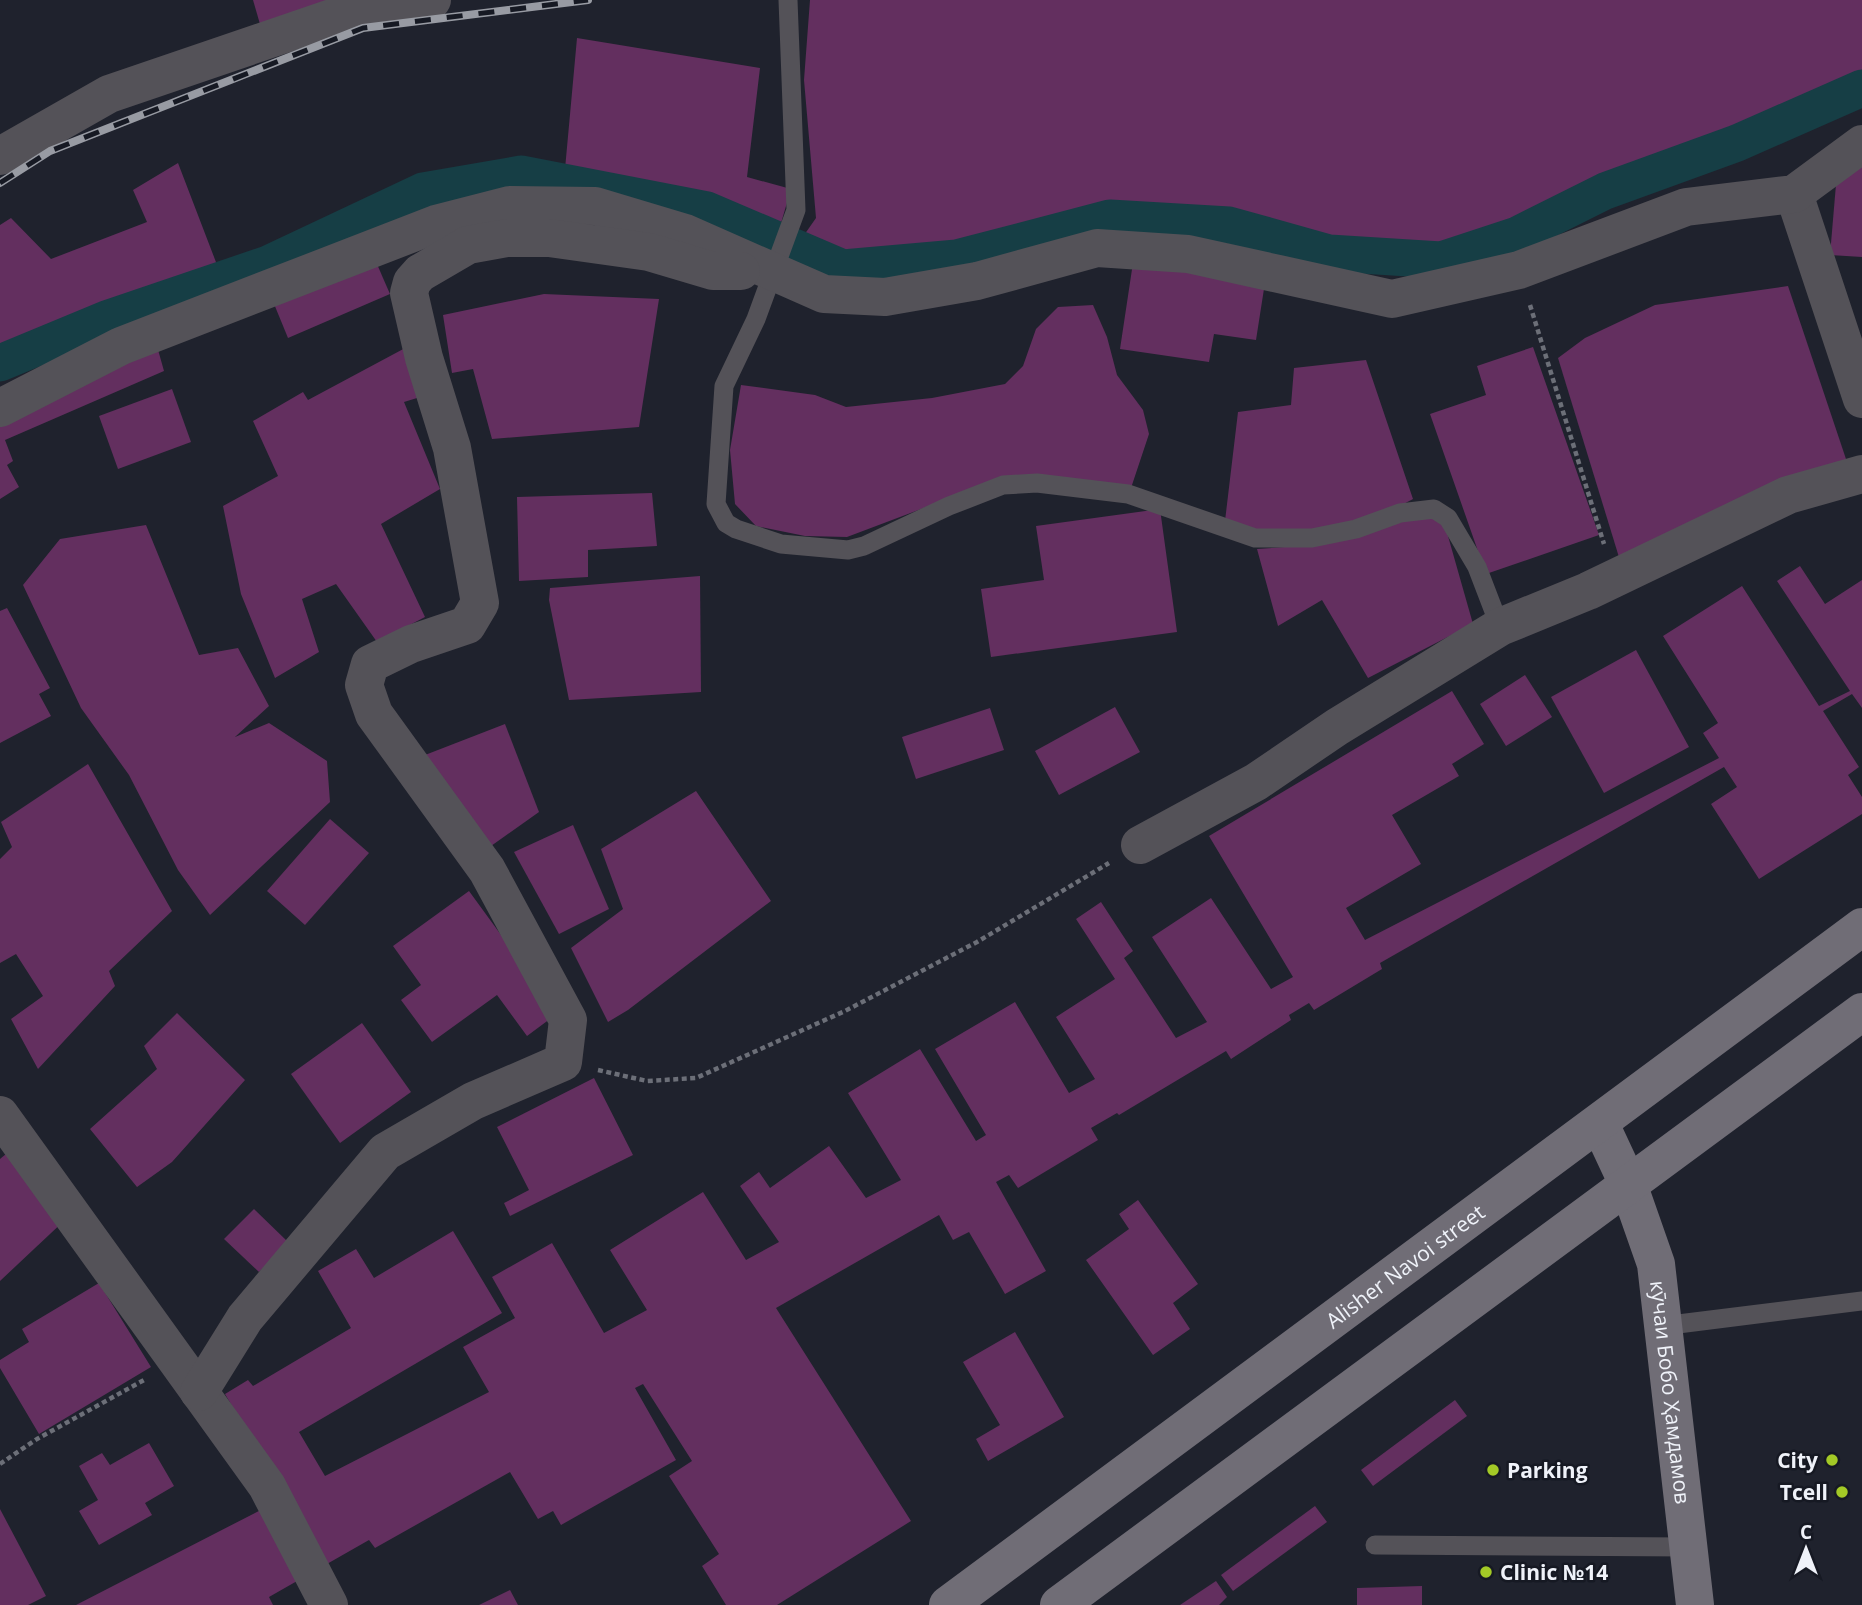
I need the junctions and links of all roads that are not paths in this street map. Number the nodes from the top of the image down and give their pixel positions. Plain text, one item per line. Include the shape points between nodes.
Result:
1 (432, 0) edge
2 (788, 0) edge
3 (357, 4) edge
4 (1862, 144) edge
5 (0, 156) edge
6 (1794, 194) junction
7 (775, 258) junction
8 (1862, 399) edge
9 (0, 408) edge
10 (1862, 474) edge
11 (1500, 627) junction
12 (1140, 845) road end
13 (1862, 927) edge
14 (1862, 1012) edge
15 (0, 1115) edge
16 (1600, 1124) junction
17 (1628, 1184) junction
18 (1862, 1301) edge
19 (1662, 1326) junction
20 (199, 1392) junction
21 (1375, 1545) dead end
22 (1688, 1546) junction
23 (329, 1605) edge
24 (948, 1605) edge
25 (1059, 1605) edge
26 (1695, 1605) edge

1 - 3 street
2 - 7 lane via 796,210
3 - 5 street via 109,94
4 - 6 street
6 - 7 street via 1686,207 1519,270 1392,299 1188,254 1097,248 977,281 885,297 824,294
6 - 8 street
7 - 9 street via 594,206 510,205 436,224 121,346
7 - 11 lane via 756,319 724,386 716,504 722,519 736,529 781,544 848,550 1003,485 1037,483 1128,494 1255,538 1312,538 1400,513 1434,509 1448,518 1477,567
7 - 20 street via 738,271 713,271 649,252 549,238 507,238 468,245 412,282 409,293 452,448 480,603 467,625 370,664 364,685 374,714 487,870 562,1007 568,1020 563,1062 473,1101 385,1152 245,1318
10 - 11 street via 1788,495 1614,579
11 - 12 street via 1256,782
13 - 16 street, Alisher Navoi street
14 - 17 street
15 - 20 street
16 - 17 street, кӯчаи Бобо Ҳамдамов
16 - 24 street, Alisher Navoi street
17 - 19 street, кӯчаи Бобо Ҳамдамов via 1656,1264
17 - 25 street
18 - 19 lane
19 - 22 street, кӯчаи Бобо Ҳамдамов
20 - 23 street via 267,1486
21 - 22 lane
22 - 26 street, кӯчаи Бобо Ҳамдамов

